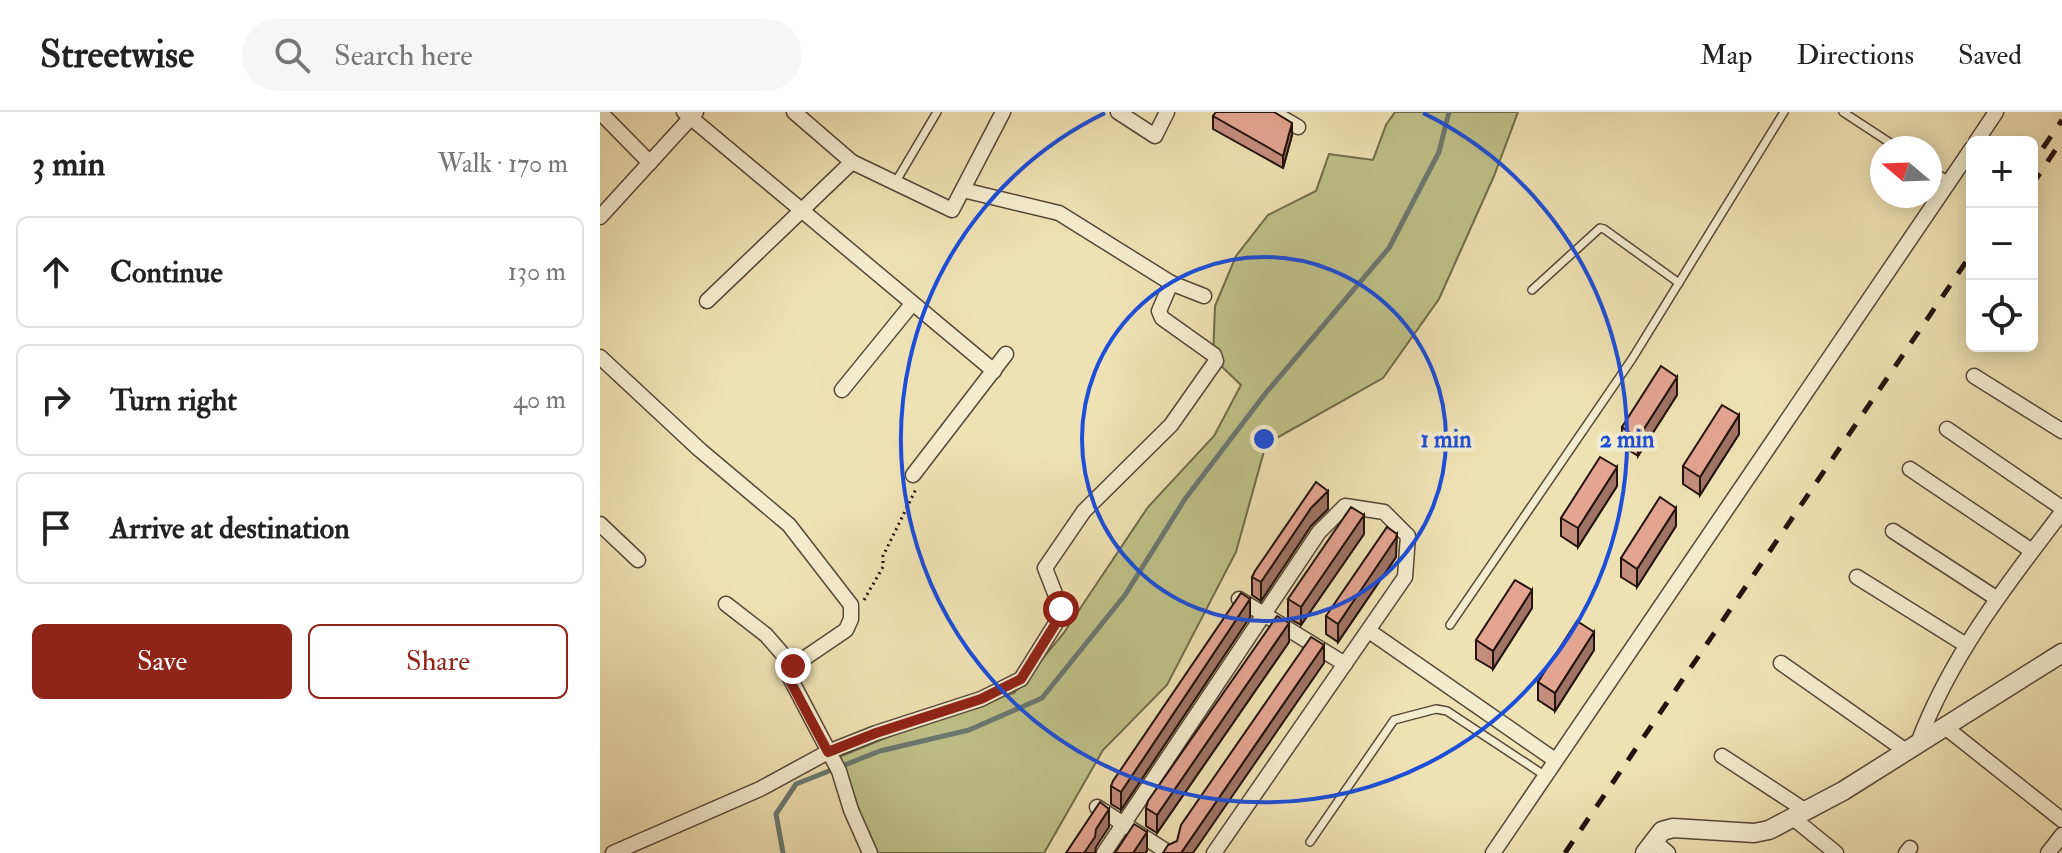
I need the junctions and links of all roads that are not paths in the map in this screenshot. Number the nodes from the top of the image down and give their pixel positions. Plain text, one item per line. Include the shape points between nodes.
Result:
1 (600, 112) edge
2 (794, 112) edge
3 (937, 112) edge
4 (1003, 112) edge
5 (1118, 112) edge
6 (1167, 112) edge
7 (1272, 112) edge
8 (1784, 112) edge
9 (1843, 112) edge
10 (1996, 112) edge
11 (690, 114) edge
12 (1298, 127) dead end
13 (1880, 136) edge
14 (1980, 136) edge
15 (1966, 157) edge
16 (852, 162) junction
17 (650, 163) junction
18 (1942, 177) edge
19 (1949, 181) junction
20 (895, 183) junction
21 (963, 190) junction
22 (801, 212) junction
23 (600, 217) edge
24 (1171, 283) junction
25 (1679, 283) junction
26 (1532, 290) dead end
27 (1204, 296) dead end
28 (707, 301) dead end
29 (912, 304) junction
30 (1006, 354) dead end
31 (600, 357) edge
32 (994, 371) junction
33 (1974, 376) dead end
34 (842, 390) dead end
35 (1947, 429) dead end
36 (2062, 431) edge
37 (1910, 469) dead end
38 (913, 475) road end
39 (2062, 510) edge
40 (600, 524) edge
41 (1893, 531) dead end
42 (2032, 551) junction
43 (638, 560) dead end
44 (1857, 577) dead end
45 (1996, 598) junction
46 (1239, 599) edge
47 (726, 604) dead end
48 (1264, 614) junction
49 (1450, 625) dead end
50 (1369, 631) junction
51 (1966, 645) junction
52 (2062, 653) edge
53 (1781, 663) dead end
54 (1345, 664) junction
55 (793, 666) junction
56 (1945, 727) junction
57 (1912, 747) junction
58 (829, 754) junction
59 (1722, 756) dead end
60 (1555, 760) junction
61 (1544, 775) junction
62 (1097, 807) edge
63 (1799, 814) junction
64 (2062, 820) edge
65 (1124, 824) junction
66 (2062, 835) edge
67 (1310, 842) dead end
68 (1656, 849) edge
69 (613, 853) edge
70 (870, 853) edge
71 (1104, 853) edge
72 (1169, 853) edge
73 (1214, 853) edge
74 (1493, 853) edge
75 (1836, 853) edge
76 (2048, 853) edge

1 - 17 street
2 - 16 street
3 - 20 lane
4 - 21 street
5 - 6 street via 1155,136
7 - 12 street
8 - 25 lane
9 - 13 lane
10 - 14 street
11 - 17 street
11 - 22 street
15 - 19 street
16 - 20 street
16 - 22 street
17 - 23 street
18 - 19 lane
19 - 60 street
20 - 21 street via 952,210
21 - 24 street via 1059,213
22 - 28 street
22 - 29 street
24 - 27 street
24 - 58 street via 1159,311 1162,318 1216,361 1171,425 1084,511 1046,566 1061,615 1021,679 981,699
25 - 26 lane via 1600,228
25 - 49 lane
29 - 32 street
29 - 34 street
30 - 32 street
31 - 55 street via 789,525 851,605 846,630
32 - 38 street
33 - 36 street
35 - 39 street
37 - 42 street
39 - 42 street
40 - 43 street
41 - 45 street
42 - 45 street
44 - 51 street
45 - 51 street
46 - 48 street
47 - 55 street via 766,635
48 - 50 street via 1319,532 1345,506 1384,512 1408,536 1405,577
48 - 54 street
48 - 65 street
50 - 54 street
50 - 60 street
51 - 57 street
52 - 56 street
53 - 57 street
54 - 73 street
55 - 58 street via 789,679
56 - 57 street
56 - 64 street
57 - 63 street
58 - 69 street
58 - 70 street
59 - 63 street
60 - 61 street
61 - 67 lane via 1447,711 1394,720
61 - 74 street
62 - 65 street
63 - 68 street via 1754,833 1673,828 1662,831
63 - 75 street
65 - 71 street
65 - 72 street
66 - 76 street

